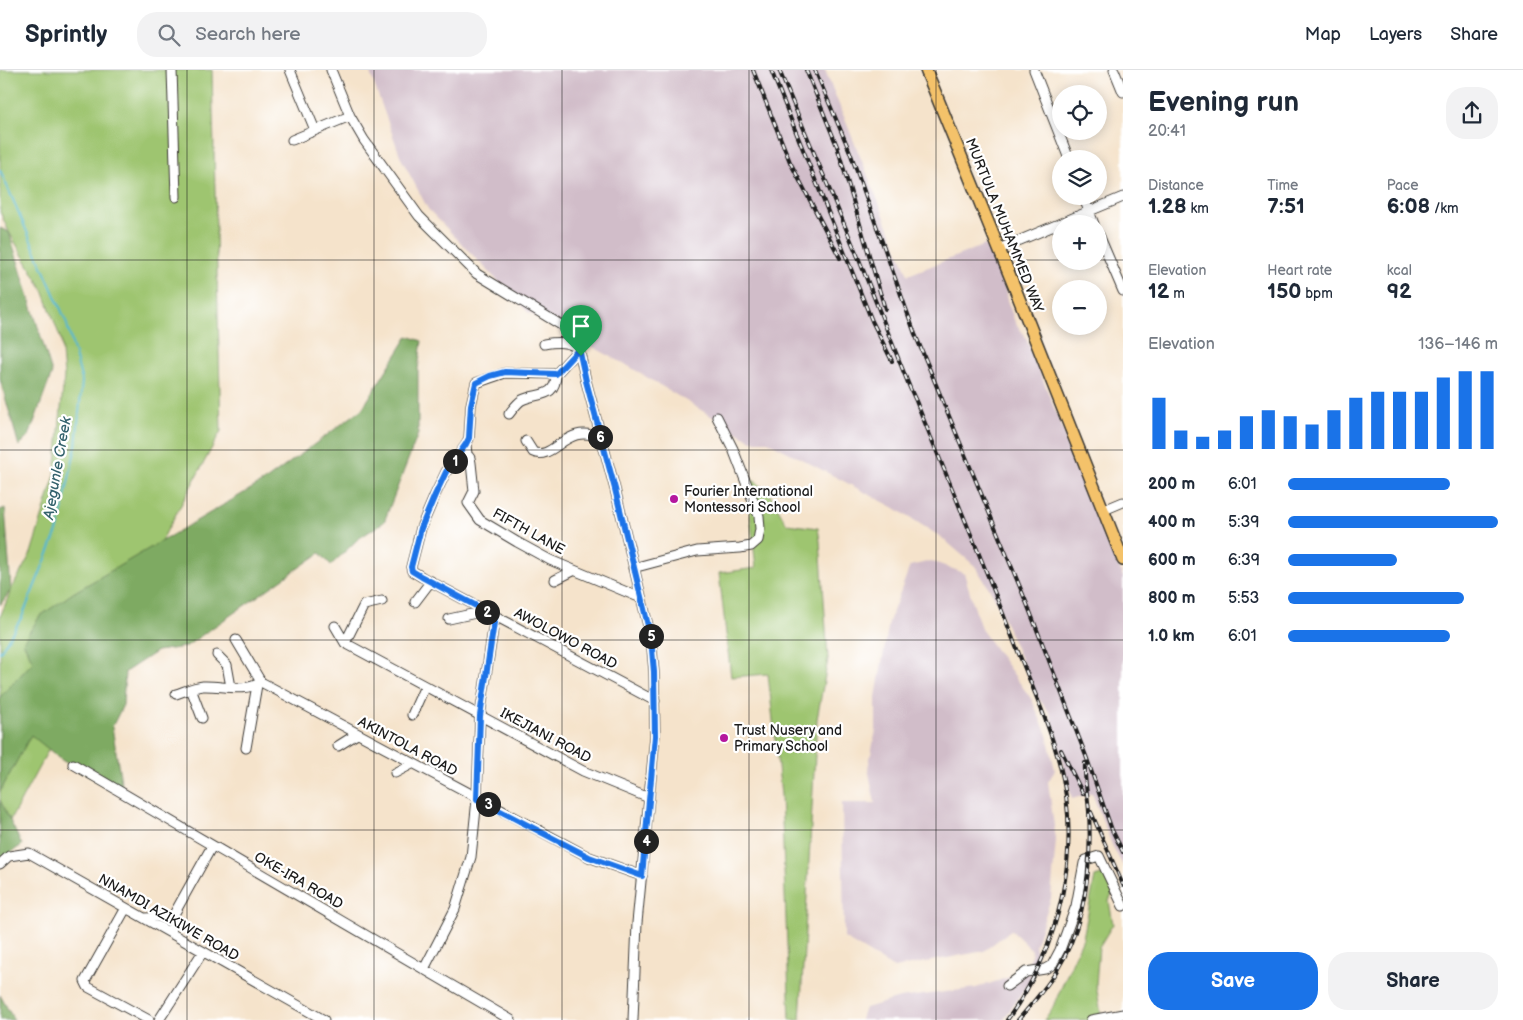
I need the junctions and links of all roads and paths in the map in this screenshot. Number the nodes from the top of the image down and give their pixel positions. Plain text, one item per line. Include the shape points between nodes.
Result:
1 (172, 70) edge
2 (290, 70) edge
3 (331, 70) edge
4 (926, 70) edge
5 (1034, 70) edge
6 (1114, 70) edge
7 (1123, 92) edge
8 (350, 116) junction
9 (315, 130) junction
10 (292, 140) dead end
11 (1065, 150) edge
12 (176, 197) dead end
13 (1123, 198) edge
14 (1087, 205) edge
15 (1089, 211) junction
16 (1091, 215) edge
17 (999, 248) junction
18 (1107, 254) edge
19 (1123, 291) edge
20 (544, 344) dead end
21 (579, 349) junction
22 (556, 374) junction
23 (509, 414) dead end
24 (717, 417) dead end
25 (601, 438) junction
26 (526, 441) dead end
27 (466, 444) junction
28 (1123, 502) edge
29 (1104, 510) junction
30 (1123, 560) edge
31 (633, 568) junction
32 (573, 570) junction
33 (555, 580) dead end
34 (431, 581) junction
35 (640, 598) junction
36 (382, 601) dead end
37 (415, 602) dead end
38 (485, 610) junction
39 (495, 616) junction
40 (449, 619) dead end
41 (335, 626) dead end
42 (236, 640) dead end
43 (345, 643) junction
44 (218, 655) dead end
45 (259, 684) junction
46 (425, 686) junction
47 (231, 687) junction
48 (191, 689) junction
49 (176, 694) dead end
50 (655, 701) junction
51 (412, 715) dead end
52 (480, 716) junction
53 (202, 718) dead end
54 (357, 734) junction
55 (338, 746) dead end
56 (246, 748) dead end
57 (73, 764) dead end
58 (412, 764) junction
59 (395, 773) dead end
60 (649, 798) junction
61 (477, 799) junction
62 (212, 846) junction
63 (0, 864) edge
64 (642, 876) junction
65 (1123, 906) edge
66 (126, 908) junction
67 (173, 916) junction
68 (145, 918) junction
69 (171, 933) junction
70 (202, 953) junction
71 (424, 969) junction
72 (1007, 986) dead end
73 (1123, 1014) edge
74 (149, 1020) edge
75 (159, 1020) edge
76 (324, 1020) edge
77 (512, 1020) edge
78 (633, 1020) edge
79 (1091, 1020) edge

1 - 12 street
2 - 9 street
3 - 8 street
4 - 17 main road, MURTULA MUHAMMED WAY
5 - 11 street
6 - 7 street
8 - 9 street
8 - 21 street via 418,216 484,279 584,338
9 - 10 street
13 - 15 street
14 - 15 street
15 - 16 street
15 - 17 street
17 - 29 main road, MURTULA MUHAMMED WAY
18 - 19 street
20 - 21 street via 573,344
21 - 22 street
21 - 25 street
22 - 23 street via 556,383 550,391 523,400
22 - 27 street, AWOLOWO ROAD via 505,372 476,383
24 - 31 street via 759,516 758,540 751,546 697,551
25 - 26 street via 594,434 577,434 541,454 533,452
25 - 31 street
27 - 32 street, FIFTH LANE via 474,491 468,503 480,520
27 - 34 street, AWOLOWO ROAD via 446,472 435,495 410,563 412,571
28 - 29 street
29 - 30 main road, MURTULA MUHAMMED WAY
31 - 35 street
32 - 33 street
32 - 35 street, FIFTH LANE
34 - 37 street
34 - 38 street, AWOLOWO ROAD
35 - 50 street via 651,638
36 - 43 street via 364,605
38 - 39 street, AWOLOWO ROAD
38 - 40 street
39 - 50 street, AWOLOWO ROAD
39 - 52 street
41 - 43 street
42 - 45 street
43 - 46 street, IKEJIANI ROAD
44 - 47 street via 227,666
45 - 47 street
45 - 54 street, AKINTOLA ROAD
45 - 56 street
46 - 51 street
46 - 52 street, IKEJIANI ROAD
47 - 48 street
48 - 49 street
48 - 53 street
50 - 60 street
52 - 60 street, IKEJIANI ROAD via 583,771
52 - 61 street
54 - 55 street
54 - 58 street, AKINTOLA ROAD
57 - 62 street, OKE-IRA ROAD
58 - 59 street
58 - 61 street, AKINTOLA ROAD
60 - 64 street
61 - 64 street, AKINTOLA ROAD via 589,857
61 - 71 street via 471,857 463,884 455,909
62 - 67 street
62 - 71 street, OKE-IRA ROAD
63 - 66 street, NNAMDI AZIKIWE ROAD via 9,856 29,853
64 - 78 street
65 - 72 street via 1099,856 1089,858 1084,863 1076,906 1052,965 1026,972
66 - 68 street, NNAMDI AZIKIWE ROAD
66 - 74 street via 85,981 88,987
67 - 68 street
67 - 69 street
68 - 69 street, NNAMDI AZIKIWE ROAD
69 - 70 street, NNAMDI AZIKIWE ROAD
70 - 75 street
70 - 76 street, NNAMDI AZIKIWE ROAD
71 - 77 street, OKE-IRA ROAD
73 - 79 street

